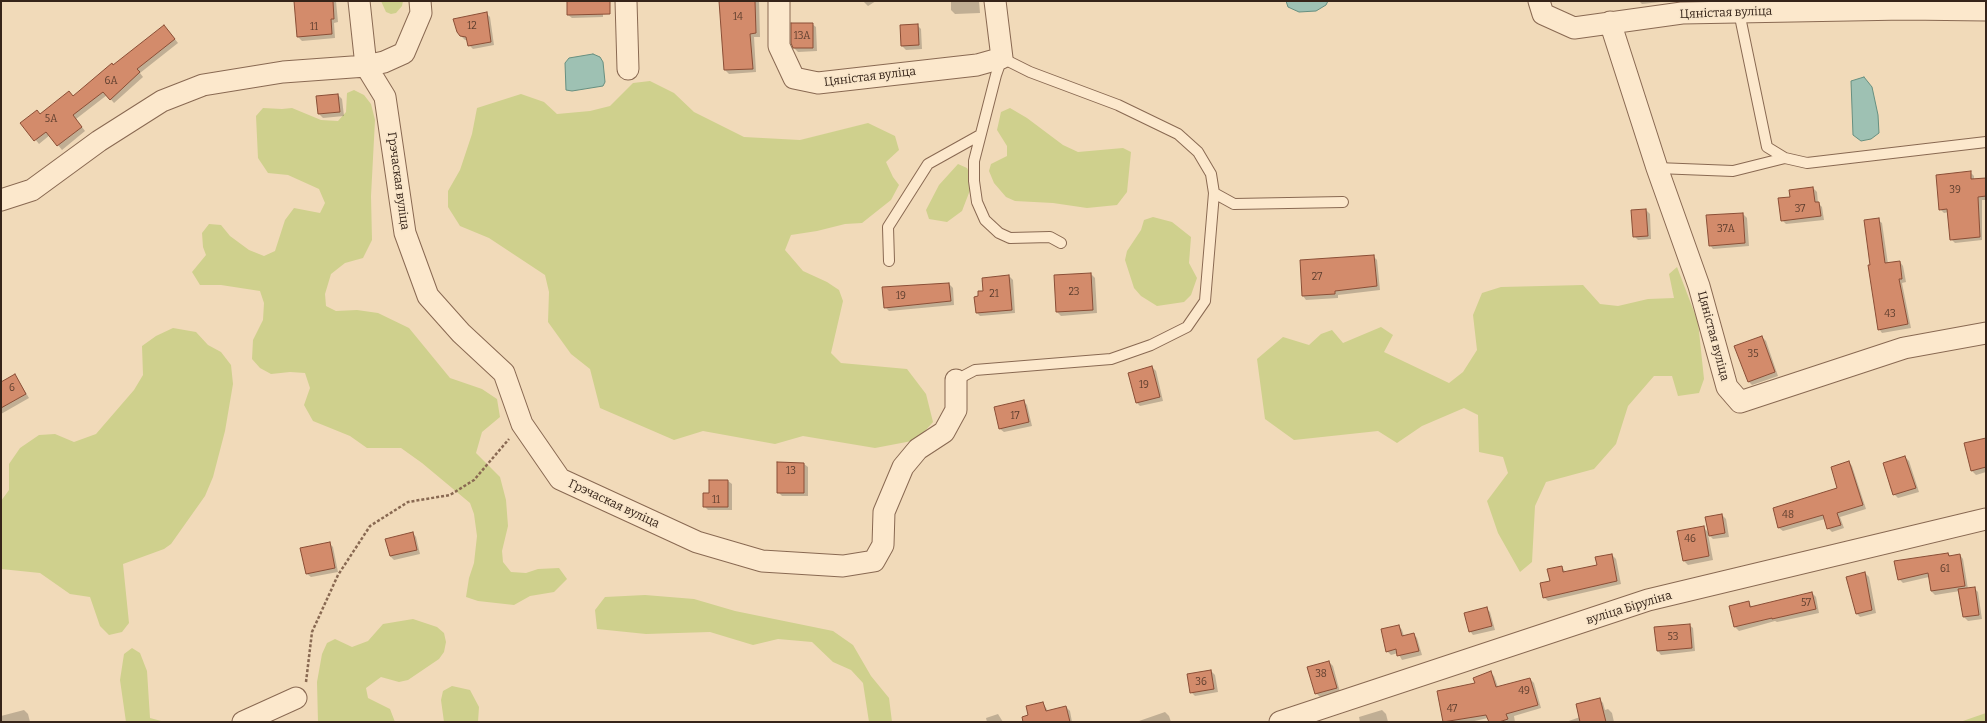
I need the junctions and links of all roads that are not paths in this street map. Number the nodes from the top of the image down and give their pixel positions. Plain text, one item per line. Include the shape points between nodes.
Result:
1 (358, 1) edge
2 (626, 1) edge
3 (779, 1) edge
4 (995, 1) edge
5 (421, 7) edge
6 (1541, 8) edge
7 (1986, 10) edge
8 (1739, 12) junction
9 (1610, 22) junction
10 (1002, 58) junction
11 (366, 66) junction
12 (628, 68) dead end
13 (980, 135) junction
14 (1986, 142) edge
15 (1786, 158) junction
16 (1657, 168) junction
17 (1214, 193) junction
18 (1, 200) edge
19 (1343, 202) dead end
20 (1061, 243) dead end
21 (889, 262) dead end
22 (1986, 333) edge
23 (956, 380) joint
24 (1986, 519) edge
25 (296, 698) road end
26 (243, 722) edge
27 (1280, 722) edge

1 - 11 street
2 - 12 street
3 - 10 street, Цяністая вуліца via 779,46 794,78 818,83 977,65
4 - 10 street
5 - 11 street via 404,53 384,62
6 - 9 street, Цяністая вуліца via 1574,28
7 - 8 street, Цяністая вуліца
8 - 9 street, Цяністая вуліца via 1682,13
8 - 15 lane via 1767,147
9 - 16 street, Цяністая вуліца
10 - 13 lane
10 - 17 lane via 1030,72 1118,105 1178,134 1198,152 1211,174
11 - 18 street via 283,72 203,85 162,101 99,141 32,190
11 - 23 street, Грэчаская вуліца via 385,97 405,233 428,296 461,333 504,372 522,424 560,479 697,542 762,561 843,566 874,561 883,545 884,512 903,467 918,449 944,432 956,410
13 - 20 lane via 974,161 974,181 977,202 985,220 999,233 1010,238 1050,237
13 - 21 lane via 928,164 888,227
14 - 15 lane via 1807,163
15 - 16 lane via 1732,171
16 - 22 street, Цяністая вуліца via 1699,286 1727,387 1740,402 1904,348
17 - 19 lane via 1234,204
17 - 23 lane via 1206,301 1187,327 1151,345 1111,359 975,370
24 - 27 street, вуліца Біруліна via 1648,600
25 - 26 street

